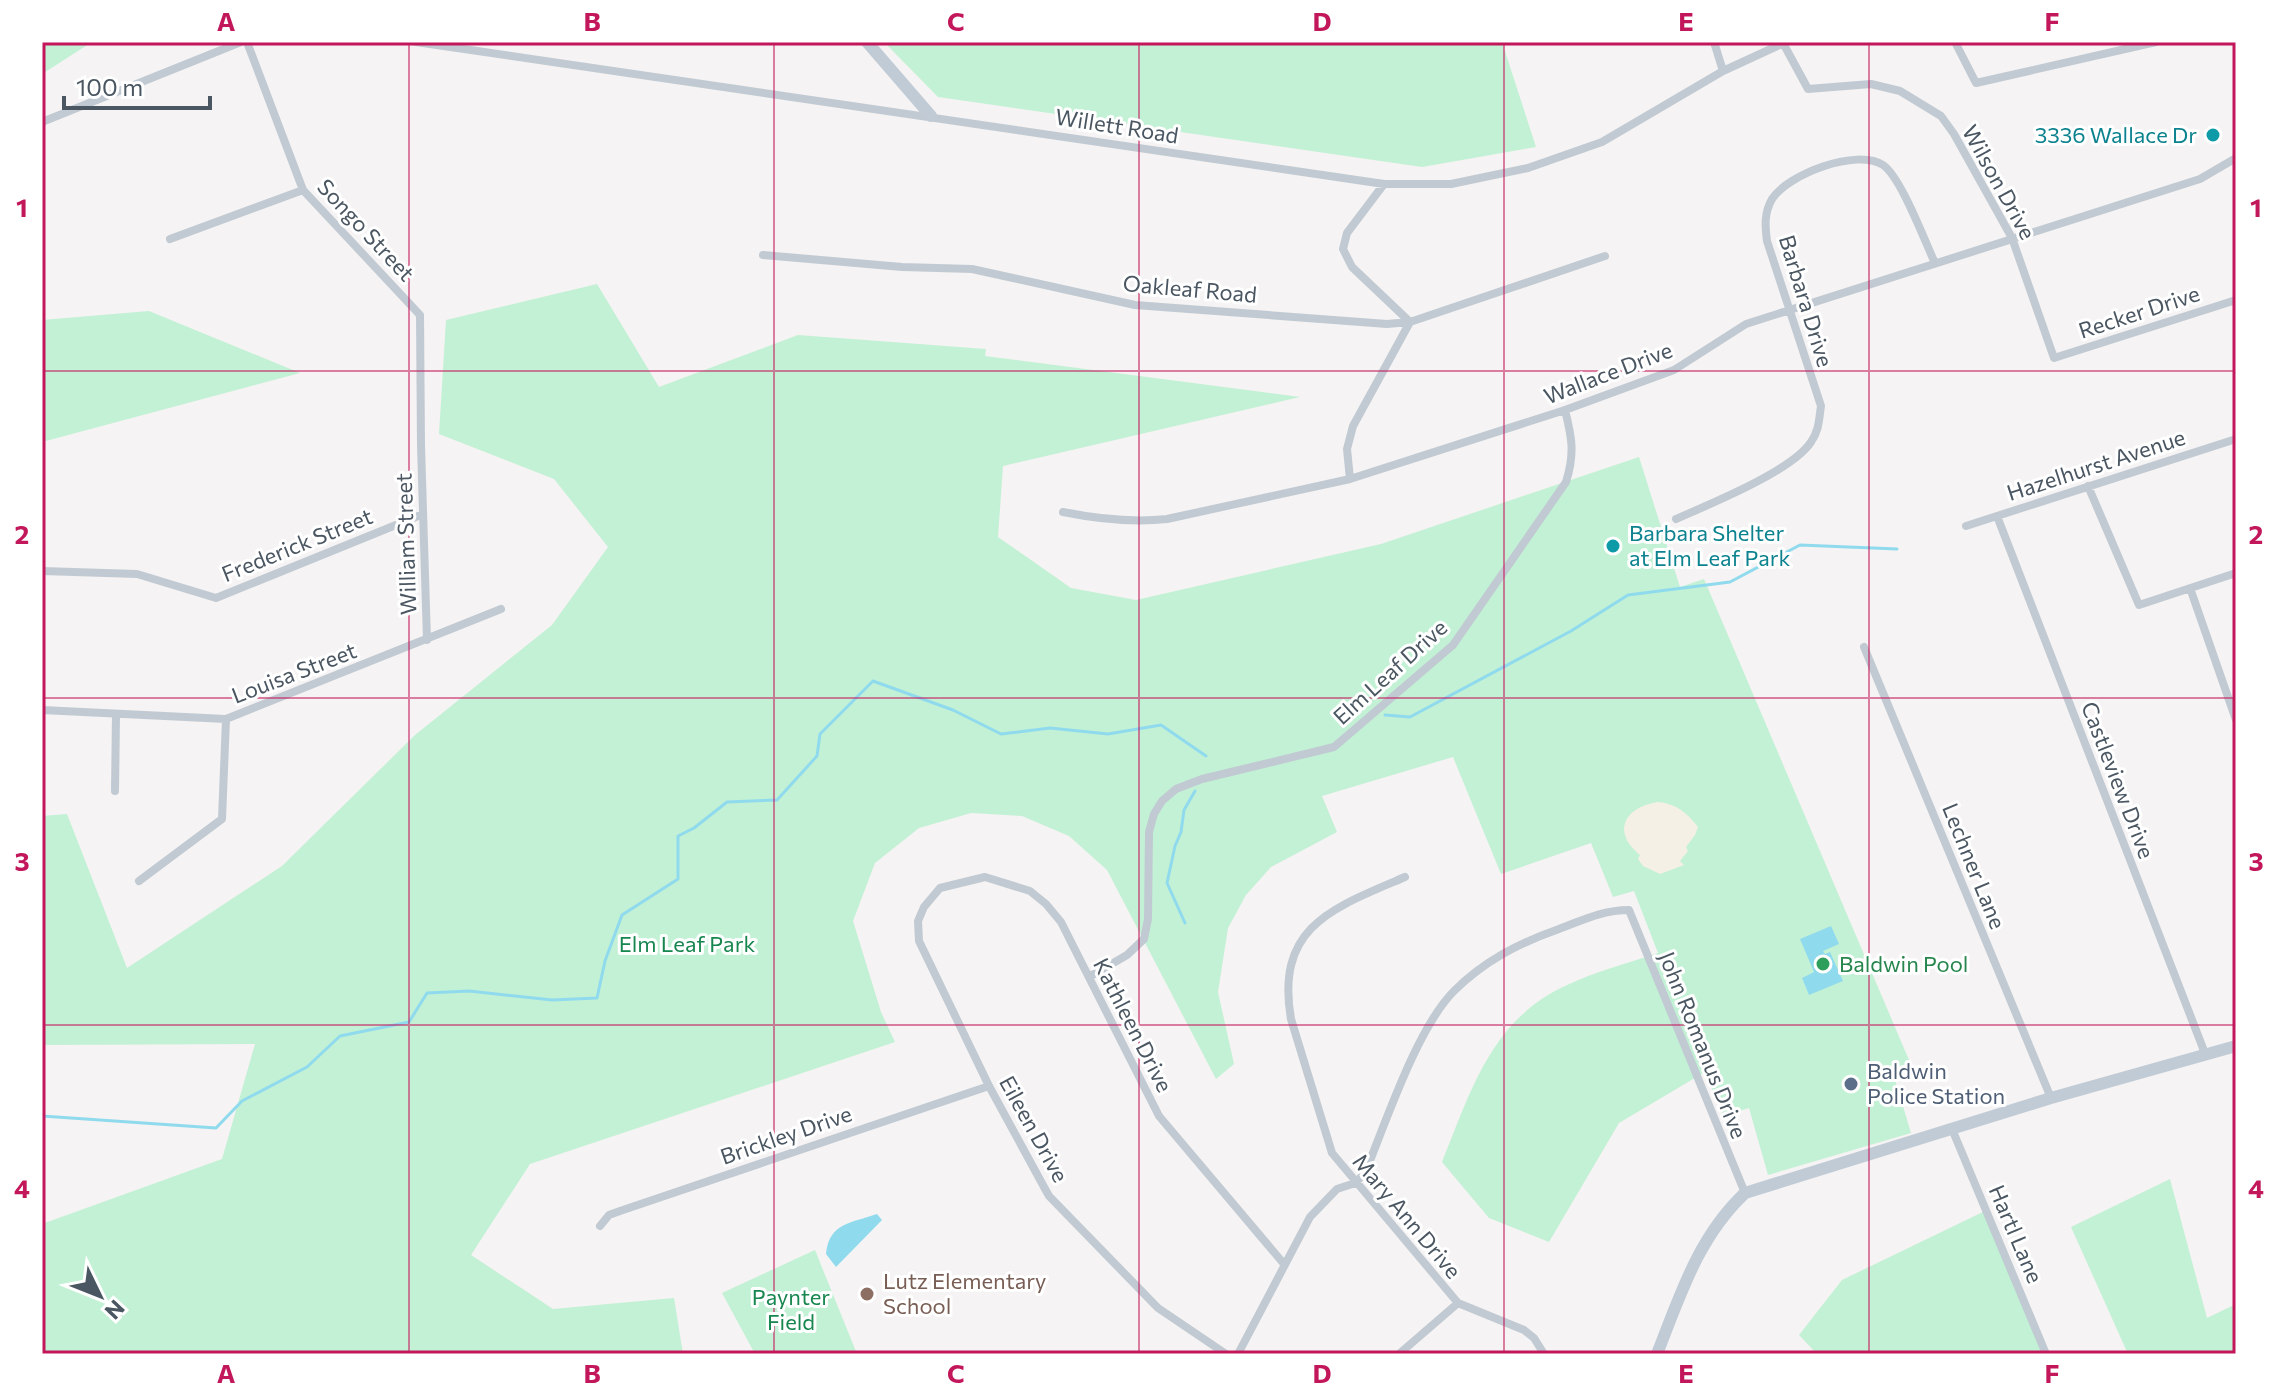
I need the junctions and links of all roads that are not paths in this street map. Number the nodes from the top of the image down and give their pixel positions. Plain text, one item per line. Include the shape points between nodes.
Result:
1 (241, 42) edge
2 (247, 42) edge
3 (416, 42) edge
4 (867, 42) edge
5 (1714, 42) edge
6 (1784, 42) edge
7 (1955, 42) edge
8 (2155, 42) edge
9 (1723, 71) junction
10 (931, 116) junction
11 (42, 122) edge
12 (2235, 161) edge
13 (1384, 184) junction
14 (303, 190) junction
15 (2012, 238) junction
16 (170, 239) dead end
17 (763, 255) dead end
18 (1605, 256) dead end
19 (1935, 263) junction
20 (2236, 300) edge
21 (1788, 310) junction
22 (1410, 322) junction
23 (2054, 358) joint
24 (1565, 410) junction
25 (2236, 439) edge
26 (421, 446) joint
27 (1350, 479) junction
28 (2088, 486) junction
29 (1063, 512) dead end
30 (423, 514) junction
31 (1997, 516) junction
32 (1676, 519) dead end
33 (1966, 526) dead end
34 (42, 571) edge
35 (2236, 573) edge
36 (2190, 588) junction
37 (501, 609) dead end
38 (427, 640) junction
39 (1864, 647) dead end
40 (42, 710) edge
41 (116, 715) junction
42 (226, 719) junction
43 (2236, 720) edge
44 (115, 791) dead end
45 (1405, 877) dead end
46 (139, 881) dead end
47 (924, 907) joint
48 (1089, 977) junction
49 (2236, 1046) edge
50 (2206, 1056) junction
51 (989, 1086) junction
52 (2051, 1098) junction
53 (1952, 1129) junction
54 (1355, 1183) junction
55 (1745, 1193) junction
56 (600, 1226) dead end
57 (1284, 1264) junction
58 (1458, 1303) junction
59 (1226, 1354) edge
60 (1238, 1354) edge
61 (1399, 1354) edge
62 (1544, 1354) edge
63 (1657, 1354) edge
64 (2046, 1354) edge

1 - 11 street
2 - 14 street, Songo Street
3 - 10 street, Willett Road
4 - 10 street
5 - 9 street
6 - 9 street, Willett Road
6 - 15 street, Wilson Drive via 1808,89 1871,84 1900,91 1941,116
7 - 8 street via 1976,83
9 - 13 street, Willett Road via 1602,142 1528,168 1451,184
10 - 13 street, Willett Road
12 - 15 street, Wallace Drive via 2200,179
13 - 22 street via 1347,233 1343,249 1352,267
14 - 16 street
14 - 26 street, Songo Street via 420,315
15 - 19 street, Wallace Drive
15 - 23 street, Wilson Drive
17 - 22 street, Oakleaf Road via 972,269 1135,305
18 - 22 street, Oakleaf Road
19 - 21 street, Wallace Drive
19 - 21 street, Barbara Drive via 1896,179 1870,160 1849,159 1804,174 1773,198 1765,231
20 - 23 street, Recker Drive
21 - 24 street, Wallace Drive via 1746,324 1674,370
21 - 32 street, Barbara Drive via 1821,406 1818,431 1809,445 1747,488
22 - 27 street via 1353,426 1347,449
24 - 27 street, Wallace Drive
24 - 48 street, Elm Leaf Drive via 1573,458 1566,482 1453,645 1334,747 1202,779 1162,801 1149,832 1144,939
25 - 28 street, Hazelhurst Avenue
26 - 30 street, William Street
27 - 29 street, Wallace Drive via 1167,519 1103,520
28 - 31 street, Hazelhurst Avenue
28 - 36 street via 2139,605
30 - 34 street, Frederick Street via 216,598 137,574
30 - 38 street, William Street
31 - 33 street, Hazelhurst Avenue
31 - 50 street, Castleview Drive
35 - 36 street
36 - 43 street
37 - 38 street, Louisa Street
38 - 42 street, Louisa Street
39 - 52 street, Lechner Lane
40 - 41 street, Louisa Street
41 - 42 street, Louisa Street
41 - 44 street
42 - 46 street via 222,819
45 - 54 street, Mary Ann Drive via 1335,909 1313,925 1297,943 1289,971 1291,1019 1332,1153
47 - 48 street, Kathleen Drive via 940,888 985,877 1030,891 1061,922
47 - 51 street, Eileen Drive via 919,941
48 - 57 street, Kathleen Drive via 1159,1116
49 - 50 street
50 - 52 street
51 - 56 street, Brickley Drive via 620,1211
51 - 59 street, Eileen Drive via 1049,1196 1158,1308
52 - 53 street
53 - 55 street
53 - 64 street, Hartl Lane
54 - 55 street, John Romanus Drive via 1365,1173 1412,1060 1451,993 1494,958 1527,940 1609,910 1629,910
54 - 57 street via 1337,1189 1310,1217
54 - 58 street, Mary Ann Drive
55 - 63 street via 1723,1213 1704,1242
57 - 60 street
58 - 61 street
58 - 62 street, Mary Ann Drive via 1524,1330

